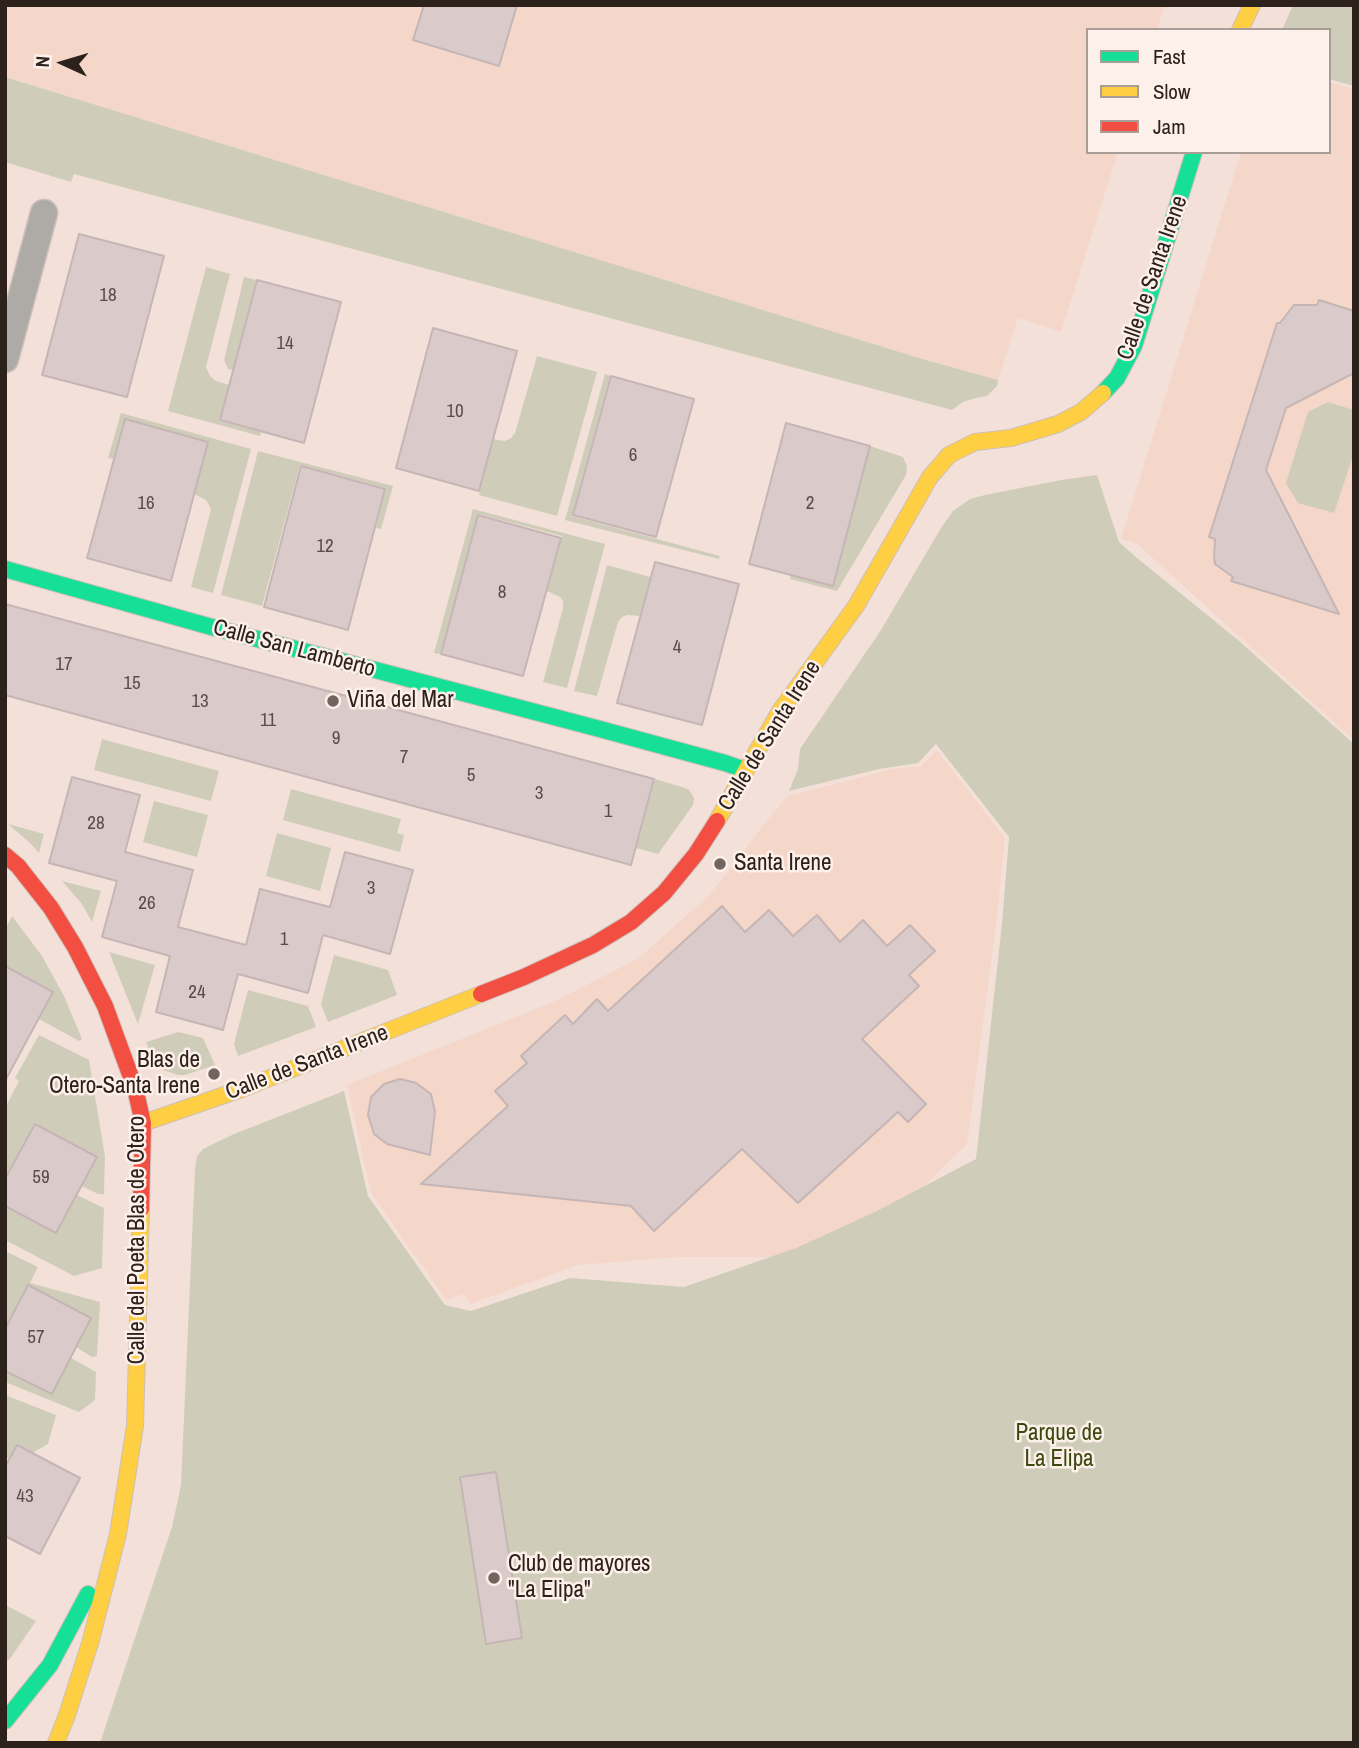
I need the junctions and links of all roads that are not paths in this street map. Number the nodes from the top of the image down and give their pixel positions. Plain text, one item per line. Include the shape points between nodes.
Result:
1 (1252, 5) edge
2 (1241, 28) edge
3 (1193, 154) edge
4 (44, 213) dead end
5 (5, 359) edge
6 (5, 569) edge
7 (745, 770) junction
8 (5, 855) edge
9 (144, 1123) junction
10 (118, 1534) junction
11 (5, 1721) edge
12 (56, 1743) edge

1 - 2 street
3 - 7 street, Calle de Santa Irene via 1134,346 1117,378 1097,400 1058,424 1011,438 975,442 949,455 930,477 856,606 780,711
4 - 5 street
6 - 7 street, Calle San Lamberto
7 - 9 street, Calle de Santa Irene via 715,827 664,893 593,946 242,1089
8 - 9 street, Calle del Poeta Blas de Otero via 51,908 75,947 104,1006
9 - 10 street, Calle del Poeta Blas de Otero via 135,1426
10 - 11 street, Calle del Poeta Blas de Otero via 50,1665
10 - 12 street, Calle del Poeta Blas de Otero via 91,1640

